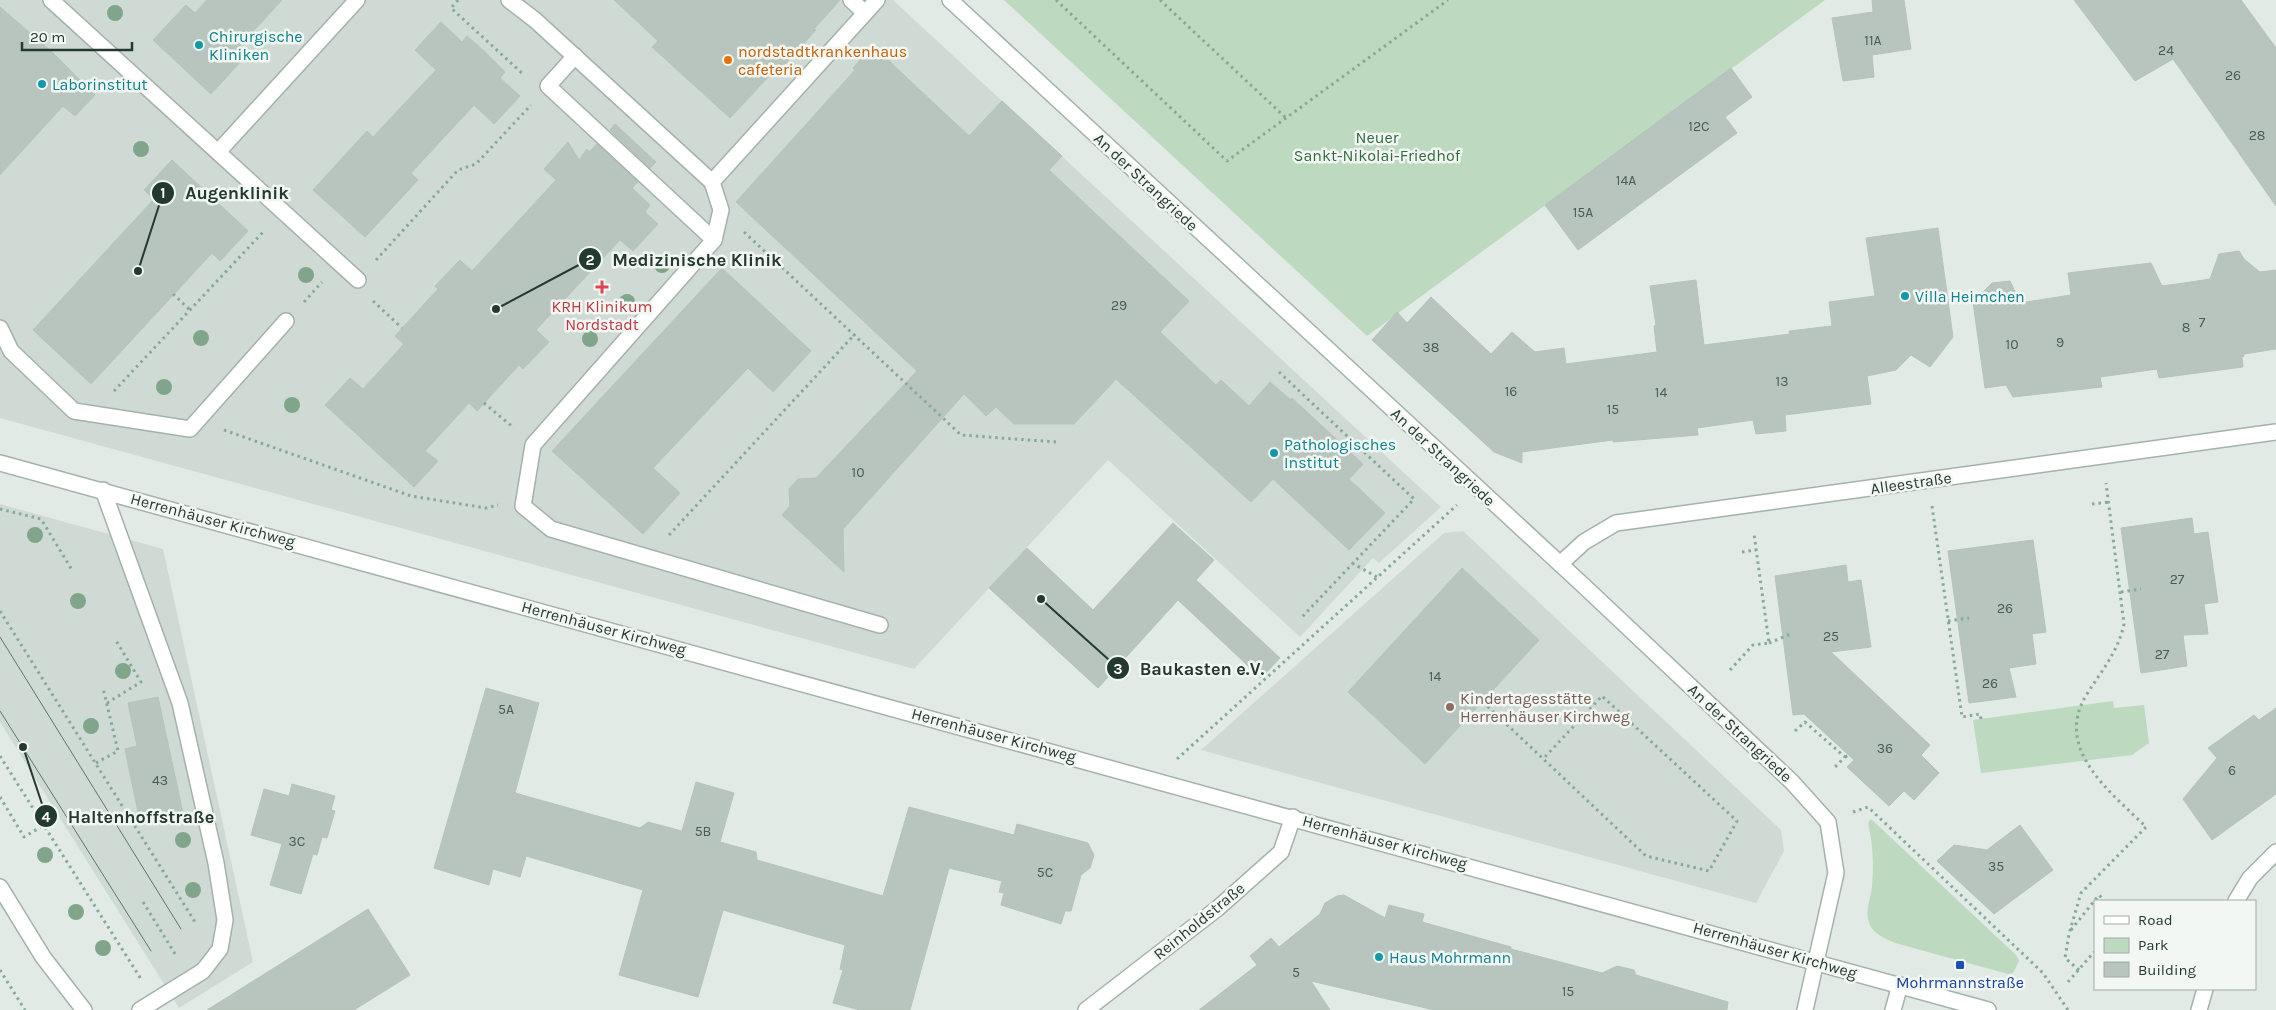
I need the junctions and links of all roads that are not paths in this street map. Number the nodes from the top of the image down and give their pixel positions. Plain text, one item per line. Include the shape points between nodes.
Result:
1 (51, 0) edge
2 (357, 0) edge
3 (509, 0) edge
4 (851, 0) edge
5 (878, 0) edge
6 (950, 0) edge
7 (866, 13) junction
8 (575, 56) junction
9 (218, 152) junction
10 (712, 182) junction
11 (714, 240) junction
12 (358, 280) road end
13 (286, 321) road end
14 (0, 328) edge
15 (2276, 432) edge
16 (0, 463) edge
17 (103, 490) junction
18 (1560, 564) junction
19 (880, 625) dead end
20 (1293, 817) junction
21 (2276, 852) edge
22 (0, 887) edge
23 (2237, 900) edge
24 (1817, 962) junction
25 (1900, 985) junction
26 (2205, 990) edge
27 (84, 1010) edge
28 (140, 1010) edge
29 (1086, 1010) edge
30 (1805, 1010) edge
31 (1893, 1010) edge
32 (1988, 1010) edge
33 (2199, 1010) edge

1 - 9 street
2 - 9 street
3 - 8 street
4 - 7 street
5 - 7 street
6 - 18 street, An der Strangriede
7 - 10 street
8 - 10 street
8 - 11 street via 546,89
9 - 12 street
10 - 11 street via 721,210
11 - 19 street via 534,445 523,506 551,529
13 - 14 street via 190,429 74,411 11,352
15 - 18 street, Alleestraße via 1616,523 1584,542
16 - 17 street, Herrenhäuser Kirchweg
17 - 20 street, Herrenhäuser Kirchweg
17 - 28 street via 180,704 216,863 225,920 220,949 203,971
18 - 24 street, An der Strangriede via 1792,782 1828,822 1836,872
20 - 24 street, Herrenhäuser Kirchweg
20 - 29 street, Reinholdstraße via 1281,852 1218,908
21 - 23 street via 2250,878
22 - 27 street via 43,957
24 - 25 street, Herrenhäuser Kirchweg
24 - 30 street
25 - 31 street
25 - 32 street, Herrenhäuser Kirchweg
26 - 33 street

